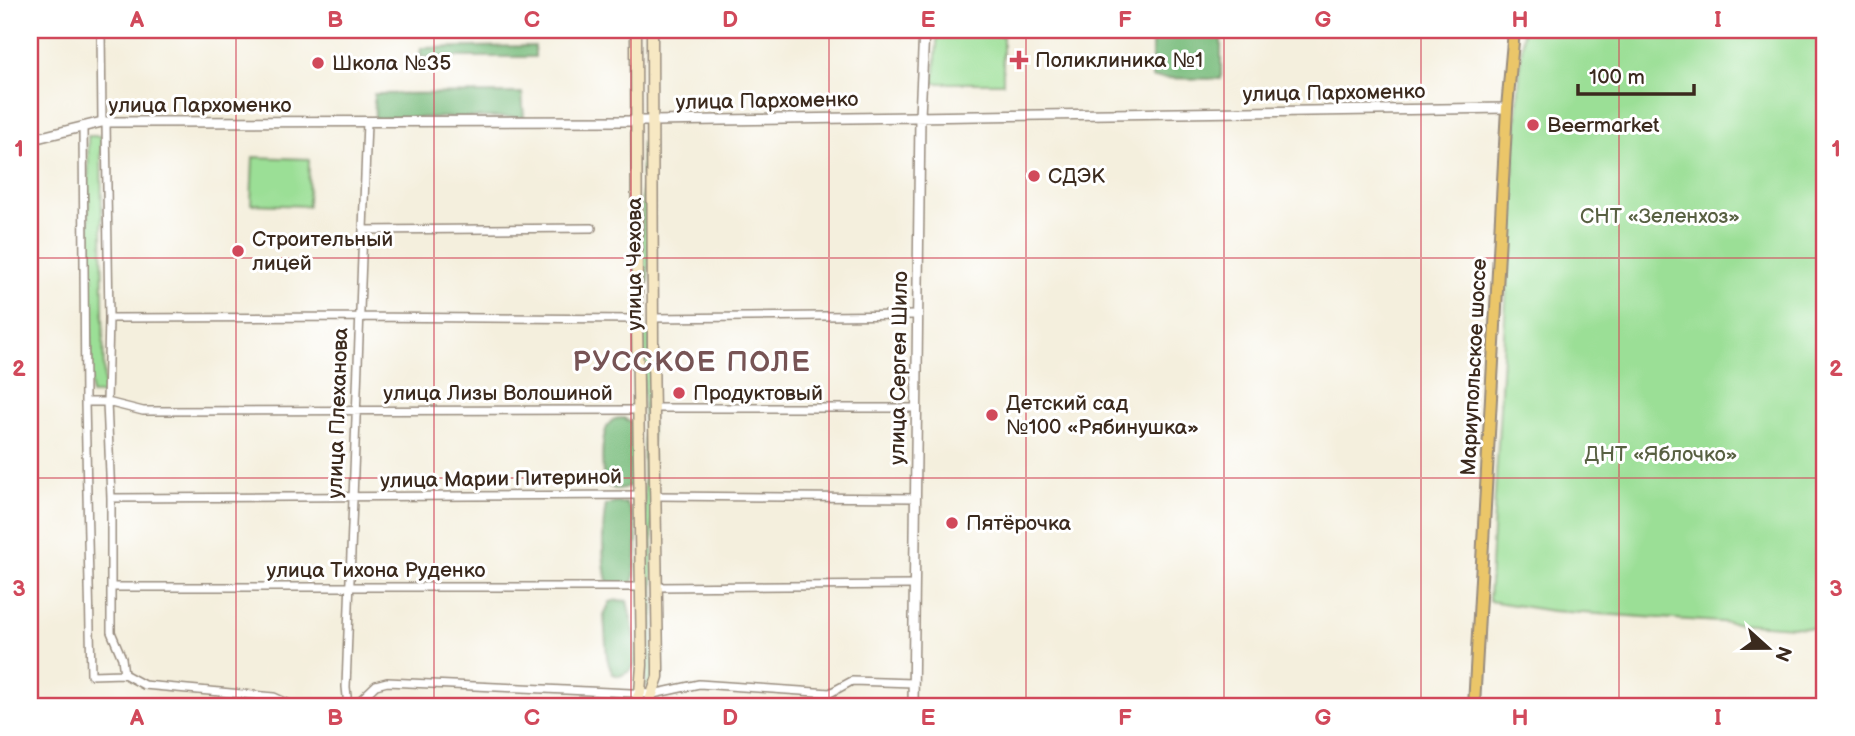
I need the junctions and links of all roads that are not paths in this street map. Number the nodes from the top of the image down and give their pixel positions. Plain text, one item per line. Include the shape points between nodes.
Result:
1 (101, 30) edge
2 (636, 30) edge
3 (652, 30) edge
4 (924, 30) edge
5 (1514, 30) edge
6 (1507, 108) junction
7 (920, 116) junction
8 (367, 121) junction
9 (636, 121) junction
10 (652, 121) junction
11 (104, 122) junction
12 (83, 126) junction
13 (30, 138) edge
14 (592, 228) dead end
15 (363, 230) junction
16 (918, 316) junction
17 (359, 317) junction
18 (109, 318) junction
19 (653, 318) junction
20 (637, 319) junction
21 (85, 402) junction
22 (107, 402) junction
23 (654, 408) junction
24 (916, 408) junction
25 (638, 410) junction
26 (356, 411) junction
27 (640, 495) junction
28 (656, 496) junction
29 (111, 498) junction
30 (353, 498) junction
31 (915, 498) junction
32 (914, 585) junction
33 (111, 587) junction
34 (350, 587) junction
35 (641, 587) junction
36 (657, 587) junction
37 (124, 674) junction
38 (913, 683) junction
39 (640, 693) junction
40 (653, 694) junction
41 (294, 706) edge
42 (348, 706) edge
43 (354, 706) edge
44 (634, 706) edge
45 (648, 706) edge
46 (913, 706) edge
47 (1474, 706) edge

1 - 11 street
2 - 9 main road, улица Чехова
3 - 10 main road, улица Чехова
4 - 7 street, улица Сергея Шило
5 - 6 main road, Мариупольское шоссе
6 - 7 street, улица Пархоменко
6 - 47 main road, Мариупольское шоссе
7 - 10 street, улица Пархоменко
7 - 16 street, улица Сергея Шило
8 - 9 street, улица Пархоменко
8 - 11 street, улица Пархоменко
8 - 15 street, улица Плеханова
9 - 10 street, улица Пархоменко
9 - 20 main road, улица Чехова
10 - 19 main road, улица Чехова
11 - 12 street, улица Пархоменко
11 - 18 street
12 - 13 street, улица Пархоменко
12 - 21 street
14 - 15 street
15 - 17 street, улица Плеханова
16 - 19 street
16 - 24 street, улица Сергея Шило
17 - 18 street
17 - 20 street
17 - 26 street, улица Плеханова
18 - 22 street
19 - 20 main road
19 - 23 main road, улица Чехова
20 - 25 main road, улица Чехова
21 - 22 street, улица Лизы Волошиной
21 - 37 street via 91,676
22 - 26 street, улица Лизы Волошиной via 142,411
22 - 29 street
23 - 24 street
23 - 28 main road, улица Чехова
24 - 31 street, улица Сергея Шило
25 - 26 street, улица Лизы Волошиной
25 - 27 main road, улица Чехова
26 - 30 street, улица Плеханова
27 - 30 street, улица Марии Питериной
27 - 35 main road, улица Чехова
28 - 31 street
28 - 36 main road, улица Чехова
29 - 30 street, улица Марии Питериной
29 - 33 street
30 - 34 street, улица Плеханова
31 - 32 street, улица Сергея Шило
32 - 36 street
32 - 38 street, улица Сергея Шило
33 - 34 street, улица Тихона Руденко
33 - 37 street via 111,632
34 - 35 street, улица Тихона Руденко
34 - 42 street, улица Плеханова
35 - 39 main road, улица Чехова
36 - 40 main road, улица Чехова via 658,665
37 - 41 street via 144,685 274,697
38 - 40 street via 852,681 830,693 699,684
38 - 46 street, улица Сергея Шило
39 - 40 street
39 - 43 street via 387,682 376,685
39 - 44 main road, улица Чехова
40 - 45 main road, улица Чехова

